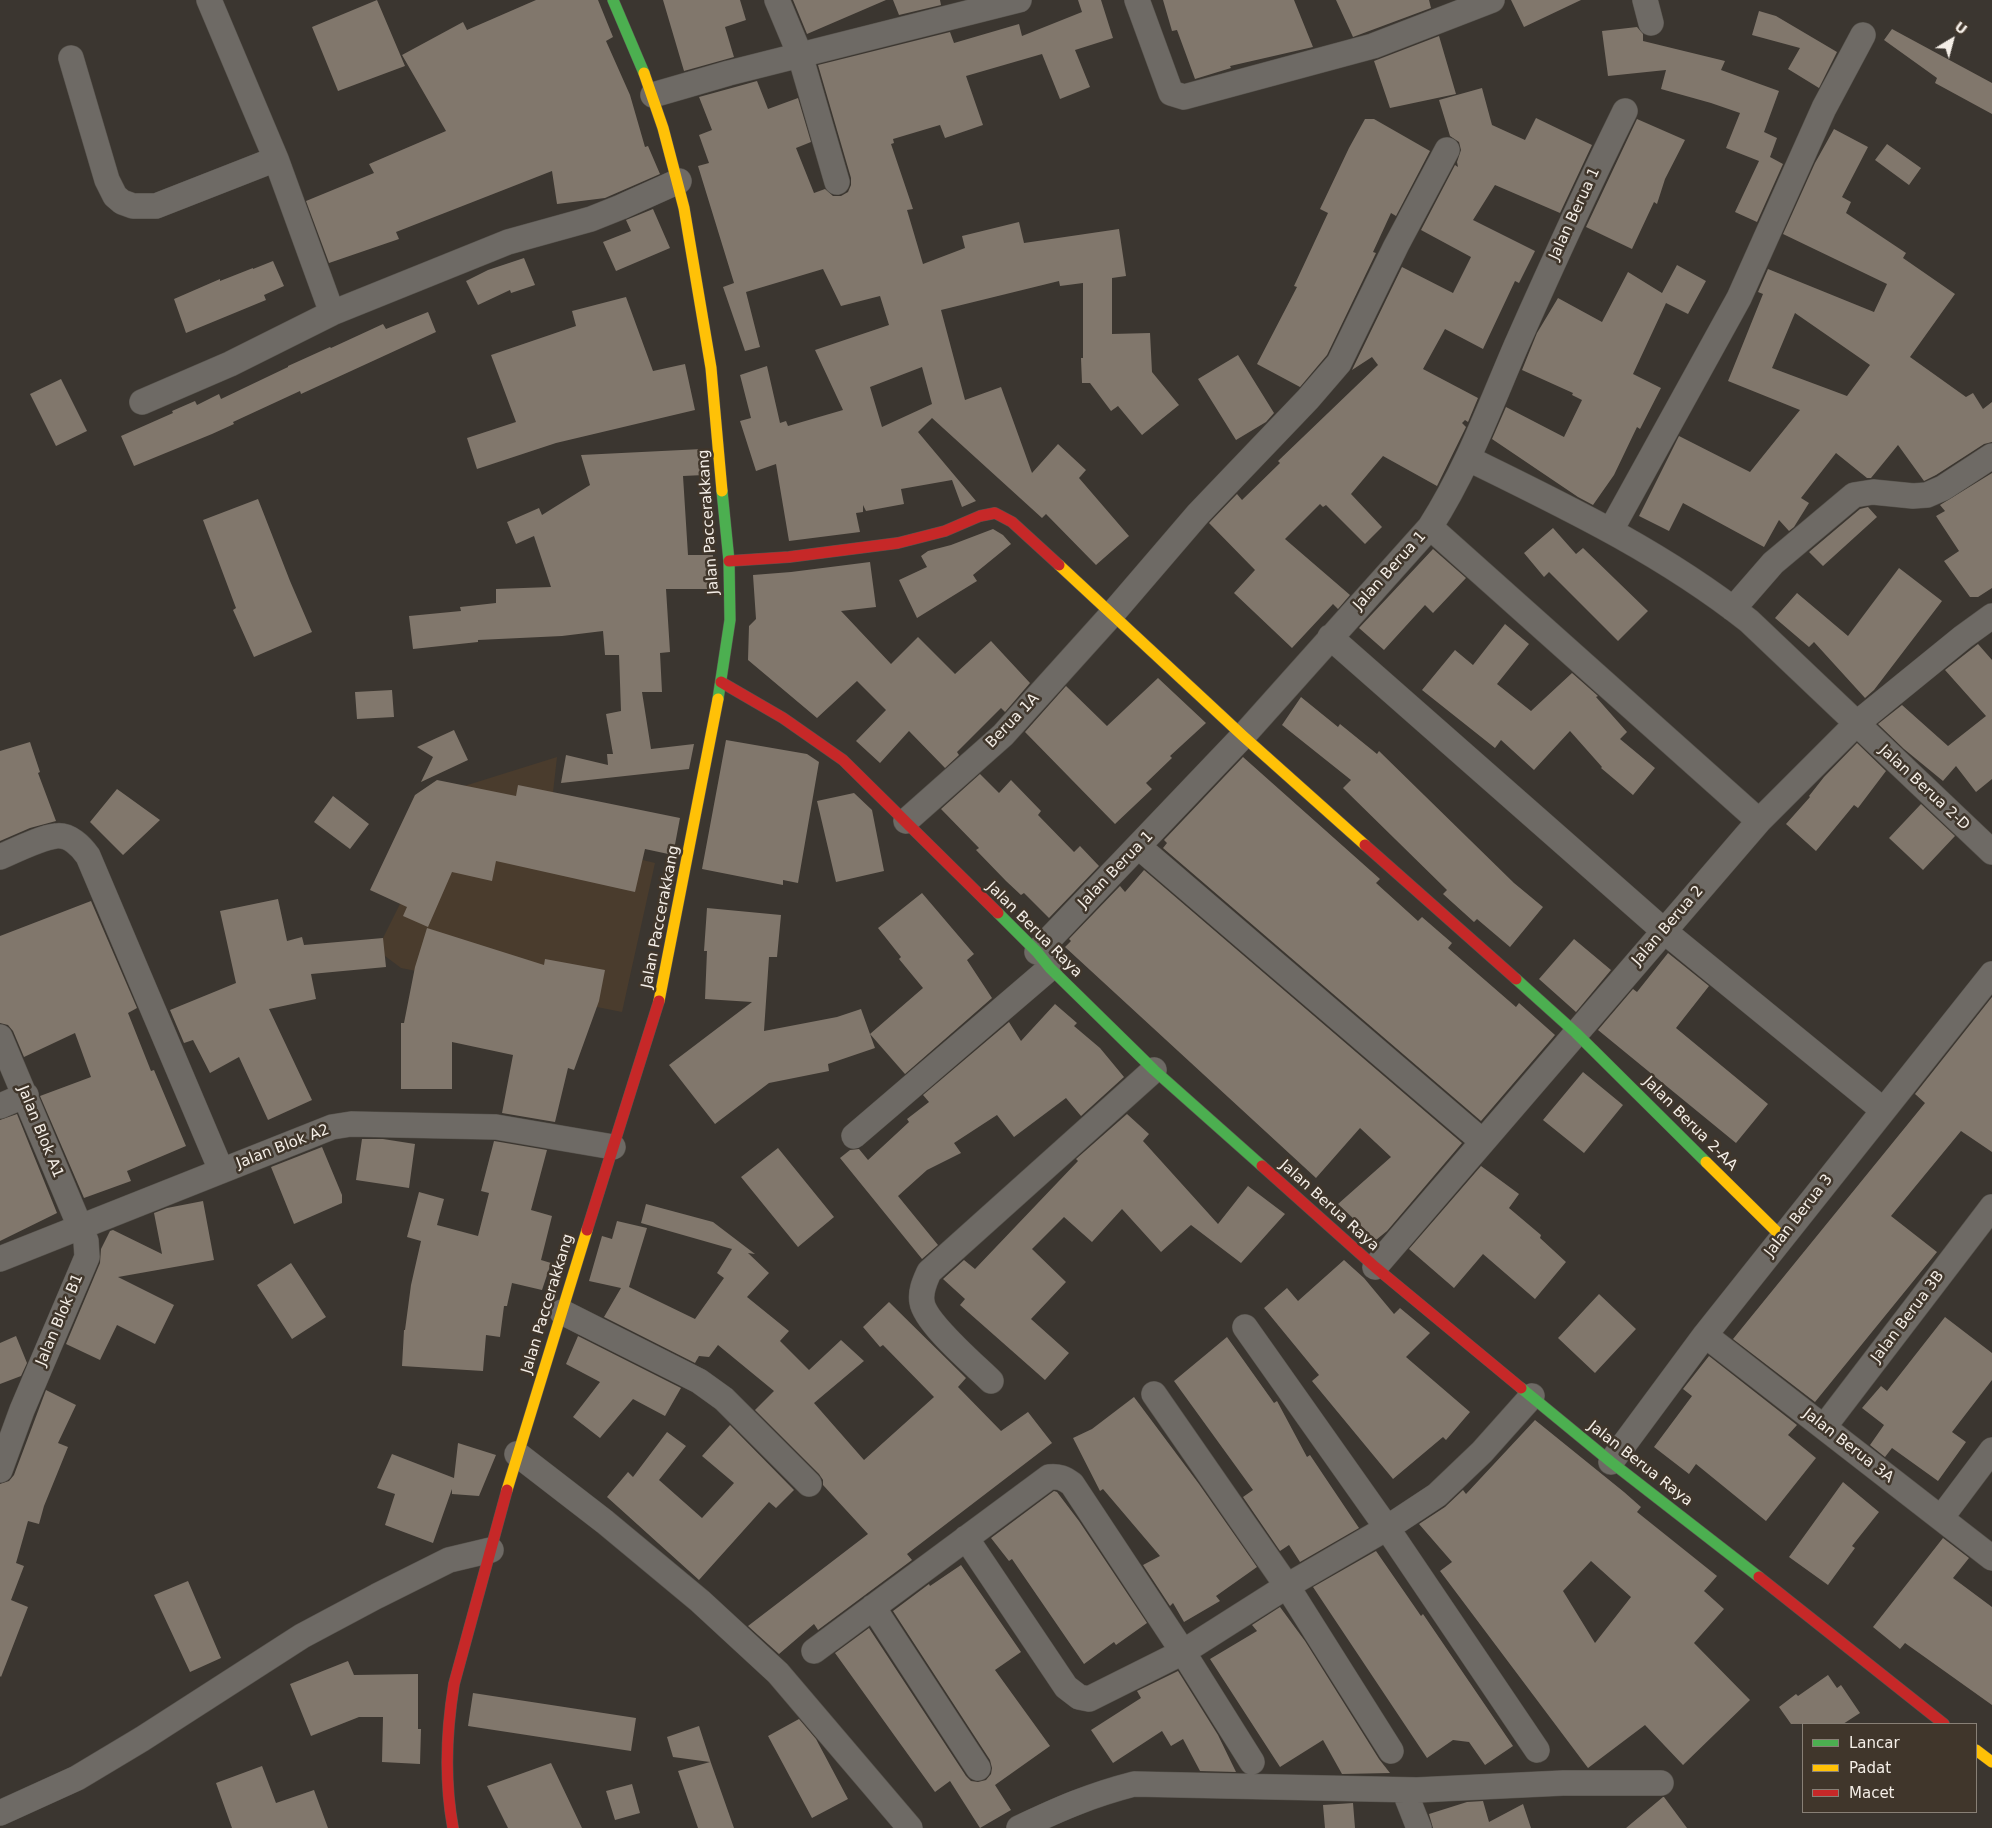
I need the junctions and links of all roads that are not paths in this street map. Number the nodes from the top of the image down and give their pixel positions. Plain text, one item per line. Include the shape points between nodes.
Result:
1 (209, 0) edge
2 (613, 0) edge
3 (777, 0) edge
4 (1019, 0) edge
5 (1137, 0) edge
6 (1492, 0) edge
7 (1863, 35) dead end
8 (800, 55) junction
9 (71, 58) dead end
10 (653, 95) junction
11 (1625, 111) dead end
12 (1446, 150) dead end
13 (276, 159) junction
14 (679, 181) junction
15 (838, 182) dead end
16 (332, 313) junction
17 (142, 402) dead end
18 (1992, 456) edge
19 (1468, 459) junction
20 (1430, 527) junction
21 (1611, 530) junction
22 (729, 560) junction
23 (1733, 609) junction
24 (1113, 613) junction
25 (1992, 616) edge
26 (1330, 638) junction
27 (721, 682) junction
28 (1856, 724) junction
29 (1243, 736) junction
30 (906, 821) junction
31 (1759, 821) junction
32 (1138, 848) junction
33 (1992, 852) edge
34 (0, 857) edge
35 (1664, 931) junction
36 (1043, 960) junction
37 (1992, 974) edge
38 (1576, 1033) junction
39 (0, 1037) edge
40 (1154, 1070) junction
41 (26, 1096) junction
42 (0, 1106) edge
43 (1883, 1110) junction
44 (854, 1136) dead end
45 (1482, 1142) junction
46 (613, 1147) junction
47 (222, 1170) junction
48 (1992, 1207) edge
49 (80, 1228) junction
50 (1782, 1237) junction
51 (0, 1259) edge
52 (1375, 1267) junction
53 (562, 1312) junction
54 (1244, 1327) dead end
55 (1705, 1335) junction
56 (991, 1382) dead end
57 (1154, 1394) dead end
58 (1532, 1396) junction
59 (11, 1414) edge
60 (1824, 1427) junction
61 (1992, 1450) edge
62 (517, 1454) junction
63 (1611, 1462) junction
64 (0, 1470) edge
65 (809, 1484) dead end
66 (1941, 1518) junction
67 (1386, 1528) junction
68 (966, 1538) junction
69 (490, 1550) junction
70 (1992, 1558) edge
71 (1287, 1586) junction
72 (873, 1607) junction
73 (814, 1651) dead end
74 (1183, 1652) junction
75 (1943, 1723) edge
76 (1537, 1750) dead end
77 (1391, 1751) dead end
78 (1977, 1751) edge
79 (1252, 1762) dead end
80 (1992, 1762) edge
81 (978, 1768) dead end
82 (1661, 1784) dead end
83 (1404, 1790) junction
84 (0, 1814) edge
85 (453, 1828) edge
86 (910, 1828) edge
87 (1019, 1828) edge
88 (1418, 1828) edge

1 - 13 street
2 - 10 street, Jalan Paccerakkang
3 - 8 street
4 - 8 street
5 - 6 street via 1171,93 1184,97 1373,46
7 - 21 street via 1824,108 1739,298
8 - 10 street
8 - 15 street
9 - 13 street via 108,180 115,196 122,202 133,206 156,206
10 - 14 street, Jalan Paccerakkang
11 - 19 street, Jalan Berua 1 via 1535,302
12 - 24 street, Berua 1A via 1339,363 1198,514
13 - 16 street
14 - 16 street via 590,219 508,242
14 - 22 street, Jalan Paccerakkang via 711,368
16 - 17 street via 230,364
18 - 23 street via 1927,495 1873,492 1854,495 1773,564
19 - 20 street, Jalan Berua 1 via 1452,493
19 - 21 street, Jalan Berua 2-D
20 - 26 street, Jalan Berua 1
20 - 31 street
21 - 23 street, Jalan Berua 2-D via 1667,563
22 - 24 street, Jalan Berua 2-AA via 789,557 898,543 995,513 1012,522
22 - 27 street, Jalan Paccerakkang via 730,620
23 - 28 street, Jalan Berua 2-D
24 - 29 street, Jalan Berua 2-AA
24 - 30 street, Berua 1A via 1003,735
25 - 28 street, Jalan Berua 2
26 - 29 street, Jalan Berua 1
26 - 35 street
27 - 30 street, Jalan Berua Raya via 783,718 842,760
27 - 46 street, Jalan Paccerakkang via 657,1012
28 - 31 street, Jalan Berua 2
28 - 33 street, Jalan Berua 2-D
29 - 32 street, Jalan Berua 1
29 - 38 street, Jalan Berua 2-AA
30 - 36 street, Jalan Berua Raya
31 - 35 street, Jalan Berua 2
32 - 36 street, Jalan Berua 1
32 - 45 street
34 - 47 street via 56,836 70,839 88,856
35 - 38 street, Jalan Berua 2
35 - 43 street
36 - 40 street, Jalan Berua Raya
36 - 44 street, Jalan Berua 1
37 - 43 street, Jalan Berua 3
38 - 45 street, Jalan Berua 2
38 - 50 street, Jalan Berua 2-AA
39 - 41 street, Jalan Blok A1
40 - 52 street, Jalan Berua Raya
40 - 56 street via 929,1272 922,1293 928,1318
41 - 42 street
41 - 49 street, Jalan Blok A1
43 - 50 street, Jalan Berua 3
45 - 52 street, Jalan Berua 2
46 - 47 street, Jalan Blok A2 via 496,1128 351,1124 332,1128
46 - 53 street, Jalan Paccerakkang
47 - 49 street, Jalan Blok A2
48 - 60 street, Jalan Berua 3B
49 - 51 street, Jalan Blok A2
49 - 59 street, Jalan Blok B1 via 86,1240 87,1257
50 - 55 street, Jalan Berua 3
52 - 58 street, Jalan Berua Raya
53 - 62 street, Jalan Paccerakkang
53 - 65 street via 699,1382 724,1399
54 - 67 street
55 - 60 street, Jalan Berua 3A
55 - 63 street, Jalan Berua 3
57 - 71 street
58 - 63 street, Jalan Berua Raya
58 - 67 street via 1482,1452 1437,1495
59 - 64 street, Jalan Blok B1
60 - 66 street, Jalan Berua 3A
61 - 66 street
62 - 69 street, Jalan Paccerakkang
62 - 86 street via 685,1589 778,1673
63 - 75 street, Jalan Berua Raya
66 - 70 street, Jalan Berua 3A
67 - 71 street
67 - 76 street
68 - 72 street
68 - 74 street via 1066,1687 1079,1697 1089,1699 1097,1696
68 - 74 street via 1049,1477 1065,1478
69 - 84 street via 450,1560 376,1596 302,1636 77,1778
69 - 85 street, Jalan Paccerakkang via 448,1715 446,1777
71 - 74 street
71 - 77 street
72 - 73 street
72 - 81 street
74 - 79 street
78 - 80 street
82 - 83 street via 1563,1783
83 - 87 street via 1134,1784 1067,1805
83 - 88 street

